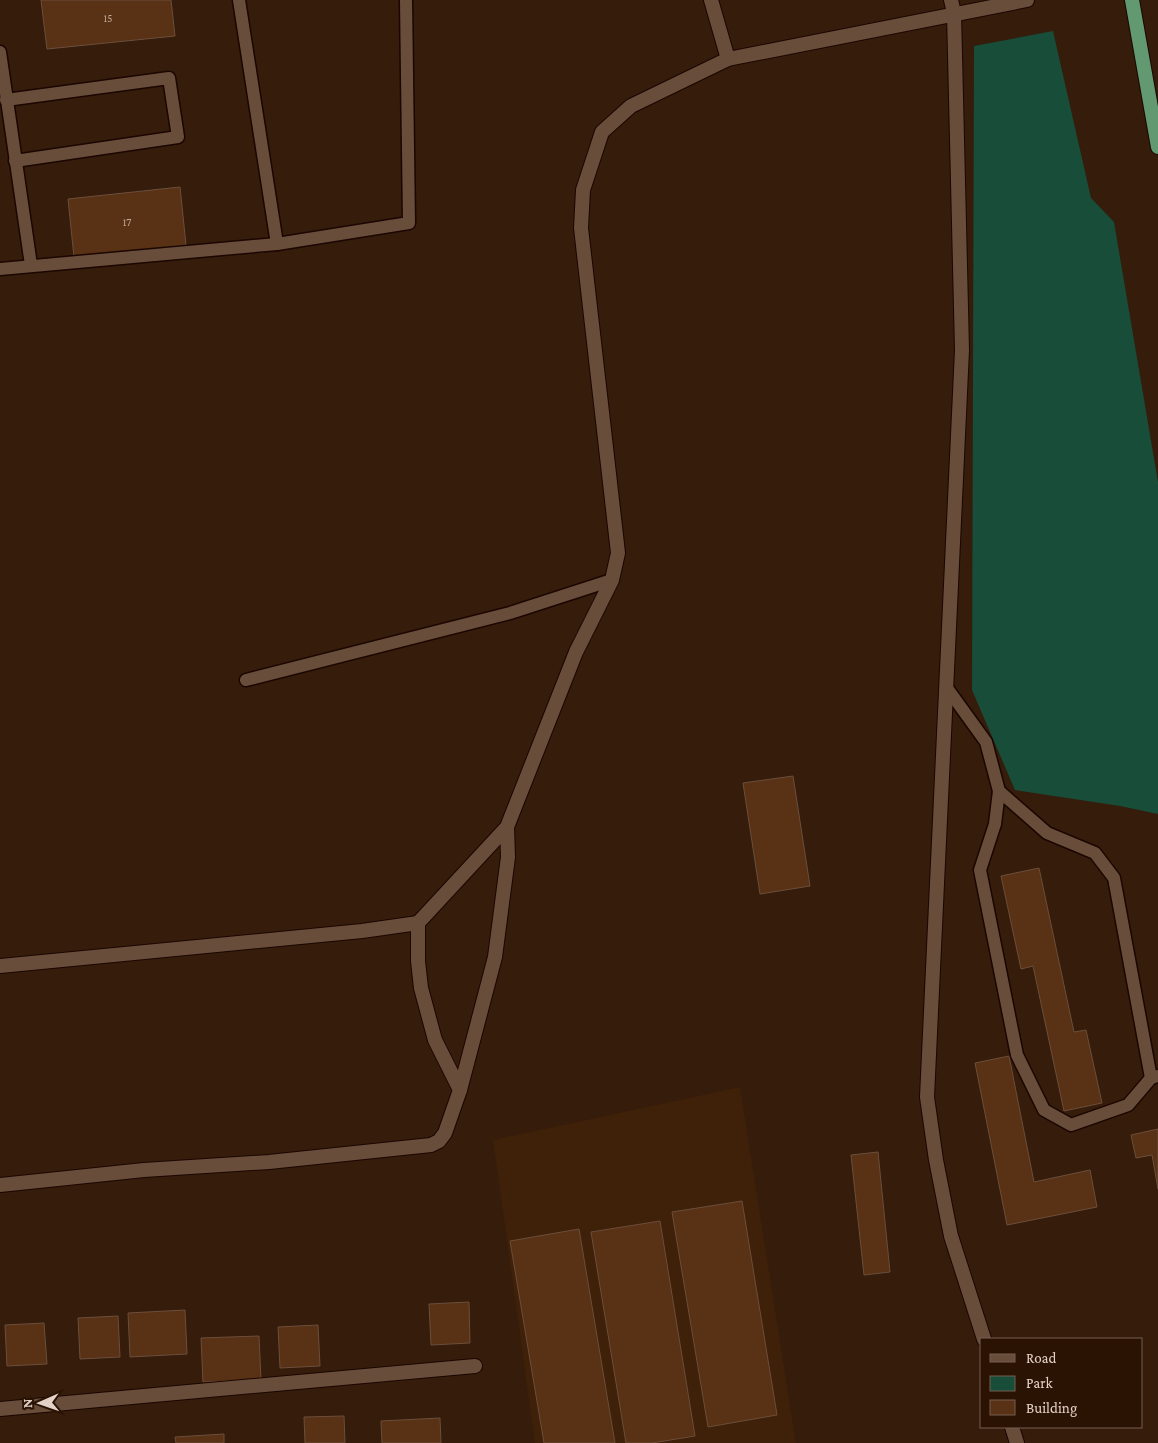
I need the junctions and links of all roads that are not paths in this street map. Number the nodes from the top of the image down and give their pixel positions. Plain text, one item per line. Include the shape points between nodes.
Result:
1 (239, 0) edge
2 (406, 0) edge
3 (711, 0) edge
4 (1027, 0) edge
5 (1132, 0) edge
6 (953, 7) edge
7 (0, 52) edge
8 (728, 59) junction
9 (1, 70) edge
10 (6, 100) junction
11 (5, 135) edge
12 (1158, 147) edge
13 (15, 161) junction
14 (277, 244) junction
15 (32, 265) junction
16 (0, 269) edge
17 (612, 580) junction
18 (246, 680) dead end
19 (947, 688) junction
20 (999, 791) junction
21 (507, 827) junction
22 (418, 923) junction
23 (0, 966) edge
24 (1155, 1077) edge
25 (460, 1090) junction
26 (0, 1186) edge
27 (984, 1338) edge
28 (474, 1366) dead end
29 (0, 1409) edge
30 (1012, 1428) edge
31 (1017, 1443) edge

1 - 14 lane
2 - 14 lane via 409,223
3 - 8 street
4 - 6 street
5 - 12 highway
6 - 8 street
6 - 19 street via 962,350
7 - 9 lane
8 - 17 street via 631,106 602,132 583,190 581,228 618,553
9 - 10 lane
10 - 11 lane
10 - 13 lane via 169,78 178,137
11 - 13 lane
13 - 15 lane
14 - 15 lane
15 - 16 lane
17 - 18 lane via 510,613
17 - 21 street via 576,652
19 - 20 lane via 986,742
19 - 27 street via 927,1096 951,1236
20 - 24 lane via 1047,833 1095,853 1114,878
20 - 24 lane via 995,824 980,870 1017,1055 1044,1110 1070,1125 1128,1105
21 - 22 street
21 - 25 street via 508,857 495,957
22 - 23 street
22 - 25 street via 421,988 436,1040
25 - 26 street via 445,1133 431,1146 144,1170
28 - 29 street
30 - 31 street

